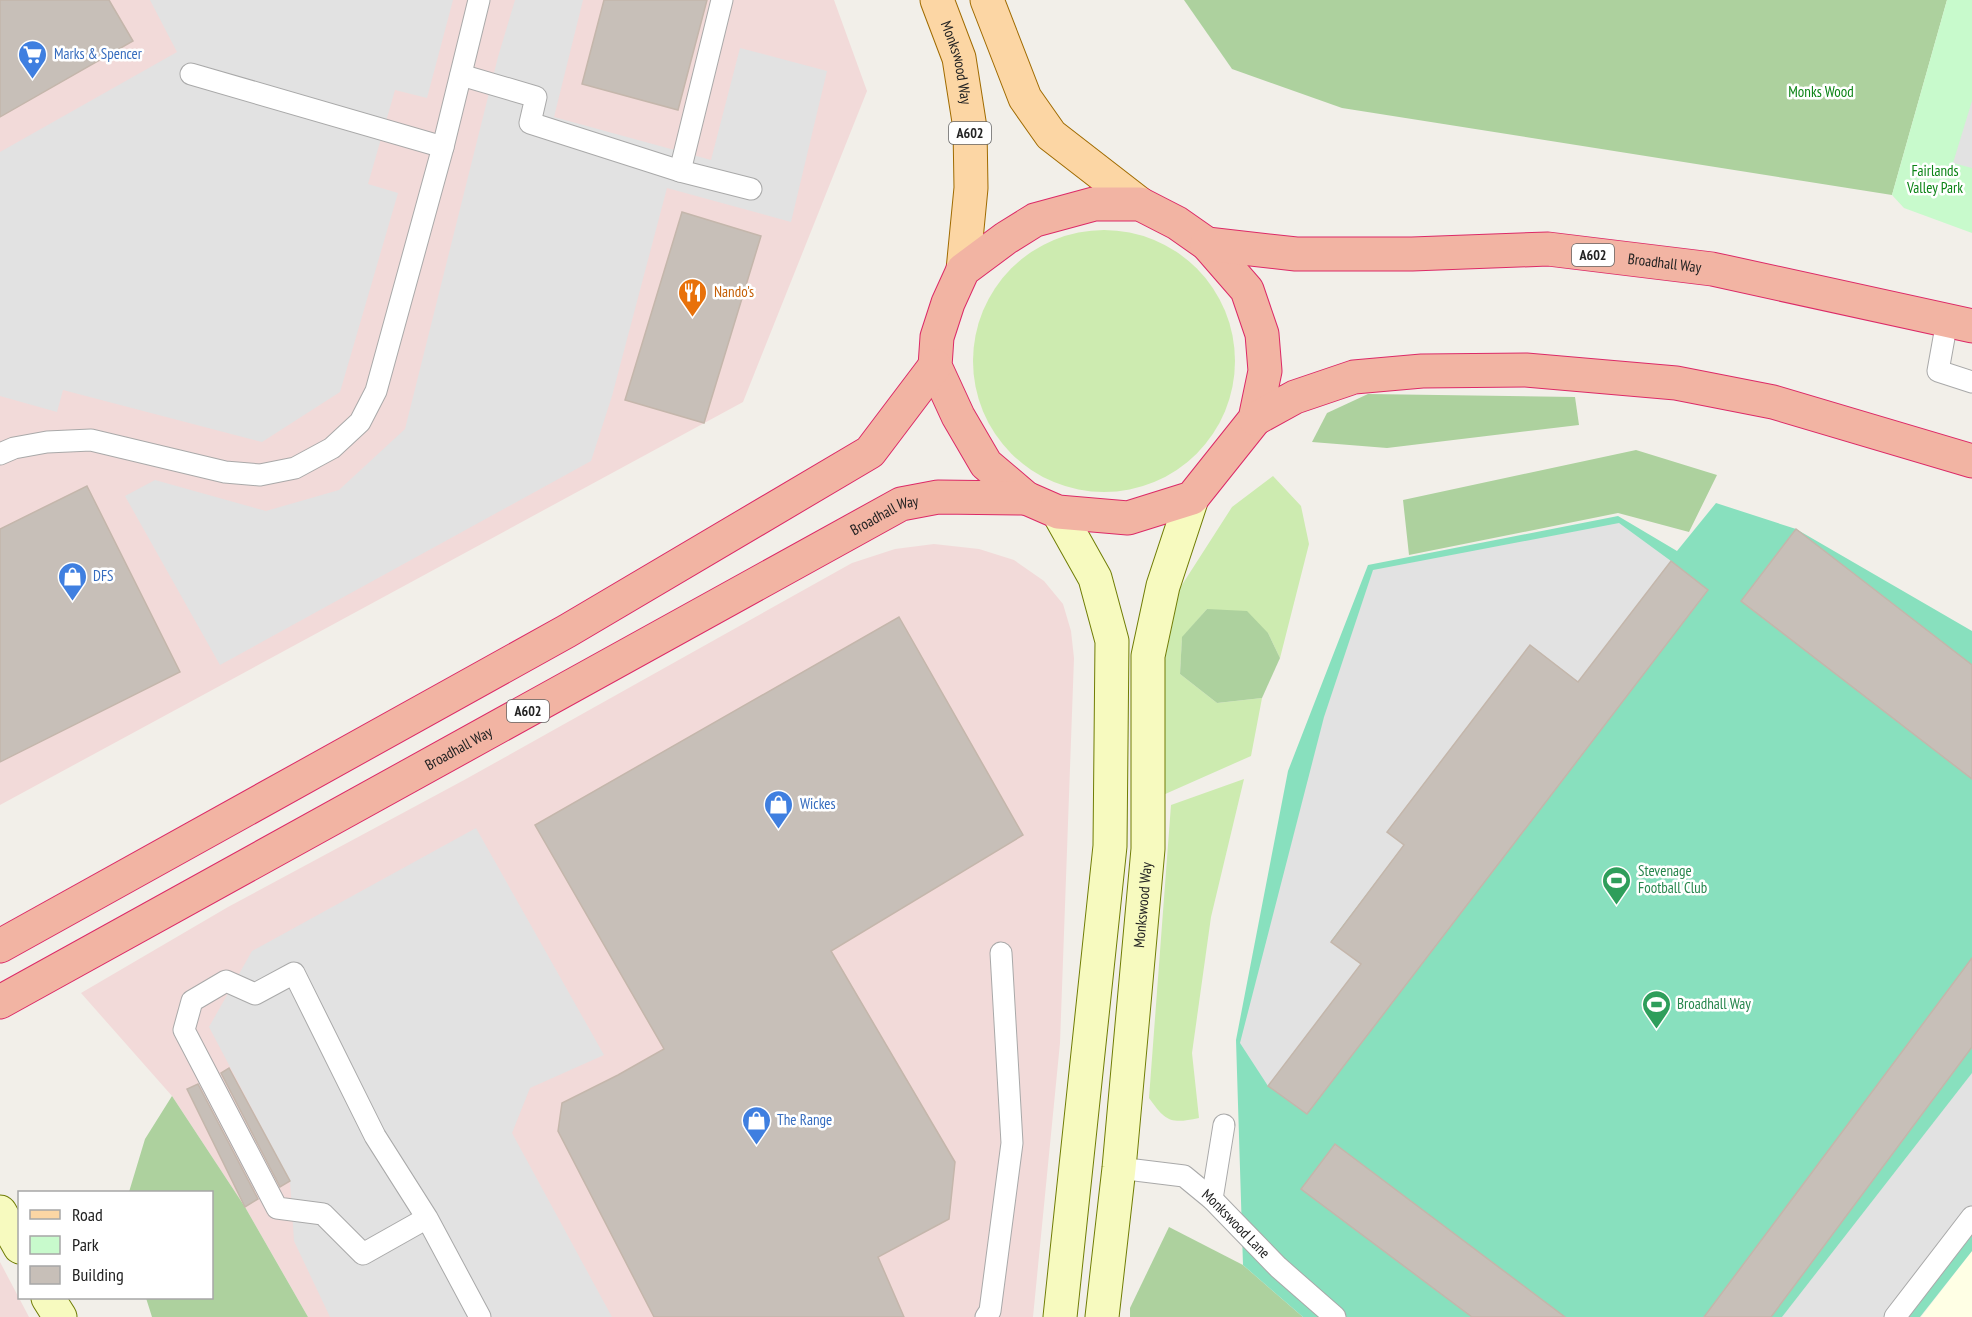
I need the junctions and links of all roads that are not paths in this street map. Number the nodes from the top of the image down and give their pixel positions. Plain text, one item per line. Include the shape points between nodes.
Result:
1 (479, 0) edge
2 (722, 0) edge
3 (937, 0) edge
4 (987, 0) edge
5 (191, 74) dead end
6 (461, 75) junction
7 (443, 147) junction
8 (680, 171) junction
9 (751, 189) dead end
10 (1140, 204) junction
11 (1207, 244) junction
12 (963, 270) junction
13 (1964, 320) edge
14 (934, 366) junction
15 (1972, 382) edge
16 (1255, 419) junction
17 (0, 454) edge
18 (1972, 461) edge
19 (1026, 498) junction
20 (1192, 498) junction
21 (1058, 512) junction
22 (10, 941) edge
23 (1001, 953) dead end
24 (0, 1002) edge
25 (1224, 1125) dead end
26 (1119, 1168) junction
27 (1212, 1199) junction
28 (0, 1212) edge
29 (1972, 1217) edge
30 (427, 1218) junction
31 (18, 1244) edge
32 (49, 1299) edge
33 (60, 1317) edge
34 (480, 1317) edge
35 (987, 1317) edge
36 (1060, 1317) edge
37 (1102, 1317) edge
38 (1335, 1317) edge
39 (1895, 1317) edge

1 - 6 lane
2 - 8 lane
3 - 12 main road, Monkswood Way / A602 via 959,58 970,128 971,188
4 - 10 main road via 1025,98 1051,135
5 - 7 lane
6 - 7 lane
6 - 8 lane via 536,96 530,123
7 - 17 lane via 376,391 360,422 332,448 295,468 260,476 225,472 91,440 47,442
8 - 9 lane
10 - 11 highway via 1178,223
10 - 12 highway via 1094,204 1035,220
11 - 13 highway, Broadhall Way / A602 via 1296,254 1548,249 1712,269
11 - 16 highway via 1247,290 1262,334 1265,372
12 - 14 highway via 937,337
13 - 15 lane via 1938,371
14 - 19 highway via 986,464
14 - 22 highway via 870,452 567,632
16 - 18 highway via 1295,397 1354,377 1422,371 1526,370 1676,383 1773,402
16 - 20 highway
19 - 21 highway
19 - 24 highway, Broadhall Way / A602 via 938,497 901,504
20 - 21 highway via 1128,518
20 - 26 main road, Monkswood Way via 1163,586 1148,656 1148,849
21 - 36 main road via 1095,578 1112,641 1110,846
23 - 35 lane via 1012,1143
25 - 27 lane
26 - 27 lane, Monkswood Lane via 1184,1176
26 - 37 main road, Monkswood Way
27 - 38 lane, Monkswood Lane via 1278,1267
28 - 31 main road
29 - 39 lane
30 - 30 lane via 375,1136 294,973 255,994 226,981 192,1001 184,1030 277,1208 323,1214 363,1254
30 - 34 lane
32 - 33 main road

